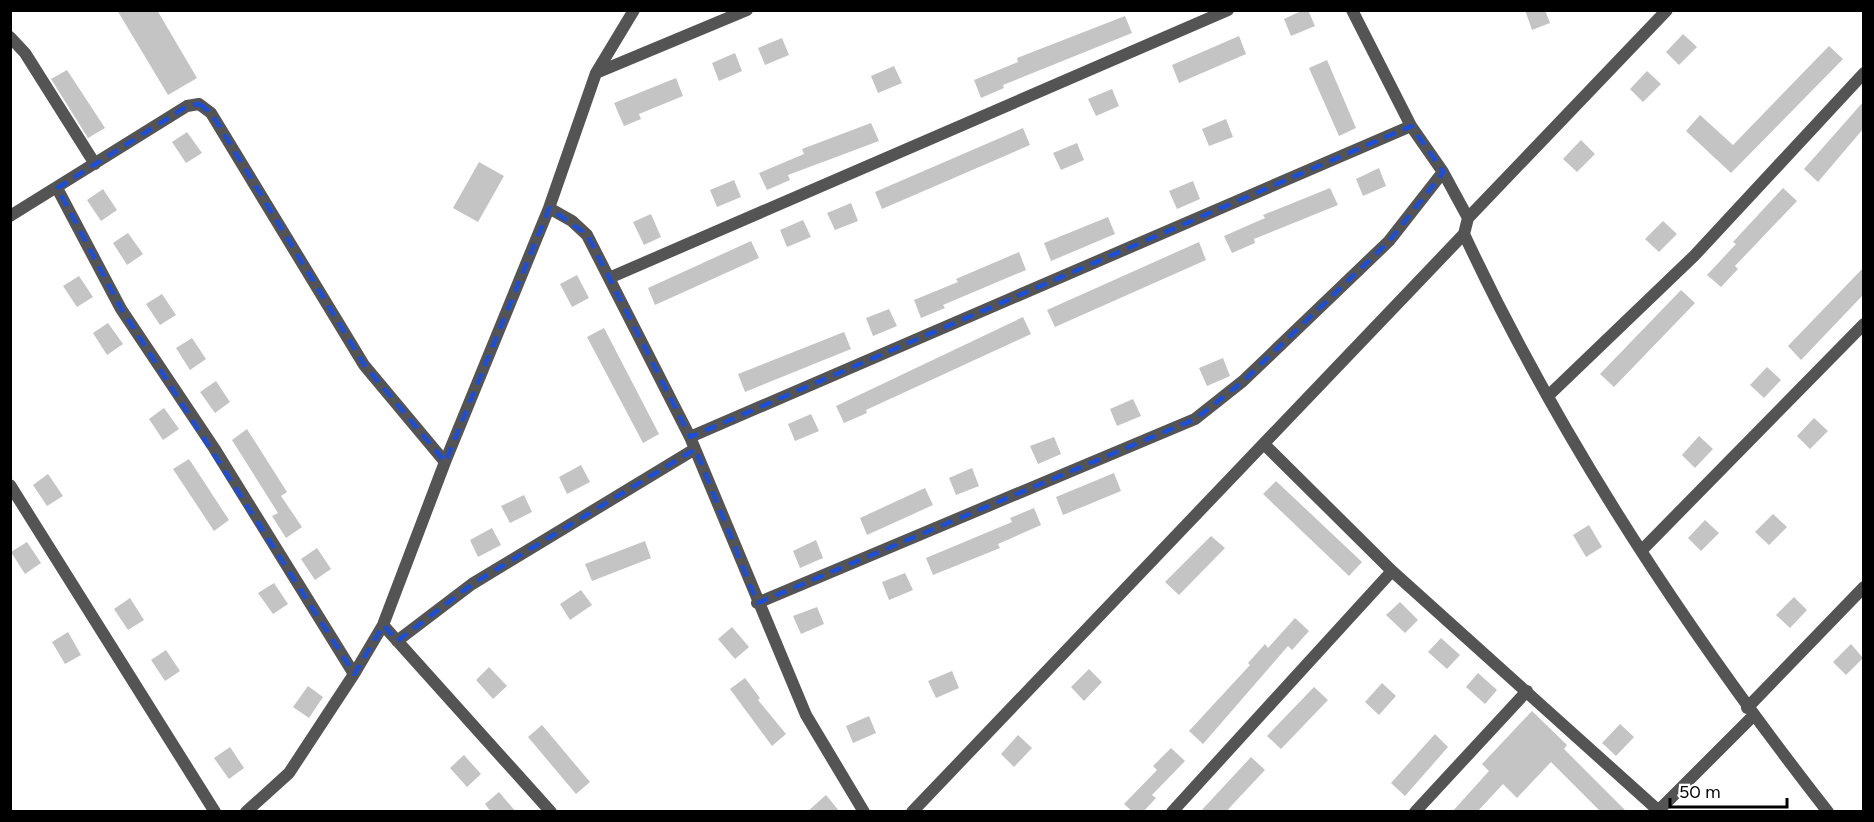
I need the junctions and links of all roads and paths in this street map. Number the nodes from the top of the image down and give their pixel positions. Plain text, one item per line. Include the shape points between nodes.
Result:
1 (634, 10) edge
2 (747, 10) edge
3 (1228, 10) edge
4 (1352, 10) edge
5 (1667, 10) edge
6 (10, 37) edge
7 (596, 73) junction
8 (1863, 73) edge
9 (1411, 126) junction
10 (94, 164) junction
11 (1443, 172) junction
12 (57, 188) junction
13 (549, 208) junction
14 (10, 216) edge
15 (1468, 218) junction
16 (1464, 234) junction
17 (609, 278) junction
18 (1863, 324) edge
19 (1548, 396) junction
20 (693, 443) junction
21 (1265, 445) junction
22 (445, 462) junction
23 (10, 485) edge
24 (1641, 551) junction
25 (1392, 571) junction
26 (1863, 587) edge
27 (758, 603) junction
28 (383, 625) junction
29 (397, 640) junction
30 (354, 675) junction
31 (1527, 691) junction
32 (1750, 712) junction
33 (1659, 811) edge
34 (215, 812) edge
35 (246, 812) edge
36 (551, 812) edge
37 (864, 812) edge
38 (912, 812) edge
39 (1172, 812) edge
40 (1415, 812) edge
41 (1828, 812) edge

1 - 7 street
2 - 7 street
3 - 17 street
4 - 9 street
5 - 15 street
6 - 10 street via 25,53
7 - 13 street
8 - 19 street via 1694,256
9 - 11 street
9 - 20 street
10 - 12 street
10 - 22 street via 187,106 199,104 211,113 364,365
11 - 15 street
11 - 27 street via 1389,241 1243,381 1195,418
12 - 14 street
12 - 30 street via 121,309 214,448
13 - 17 street via 587,235
13 - 22 street
15 - 16 street
16 - 19 street
16 - 21 street
17 - 20 street
18 - 24 street
19 - 24 street
20 - 27 street
20 - 29 street via 472,584
21 - 25 street
21 - 38 street
22 - 28 street
23 - 34 street
24 - 32 street
25 - 31 street
25 - 39 street
26 - 32 street
27 - 37 street via 806,716
28 - 29 street
28 - 30 street
29 - 36 street
30 - 35 street via 289,773
31 - 33 street
31 - 40 street
32 - 33 street
32 - 41 street

